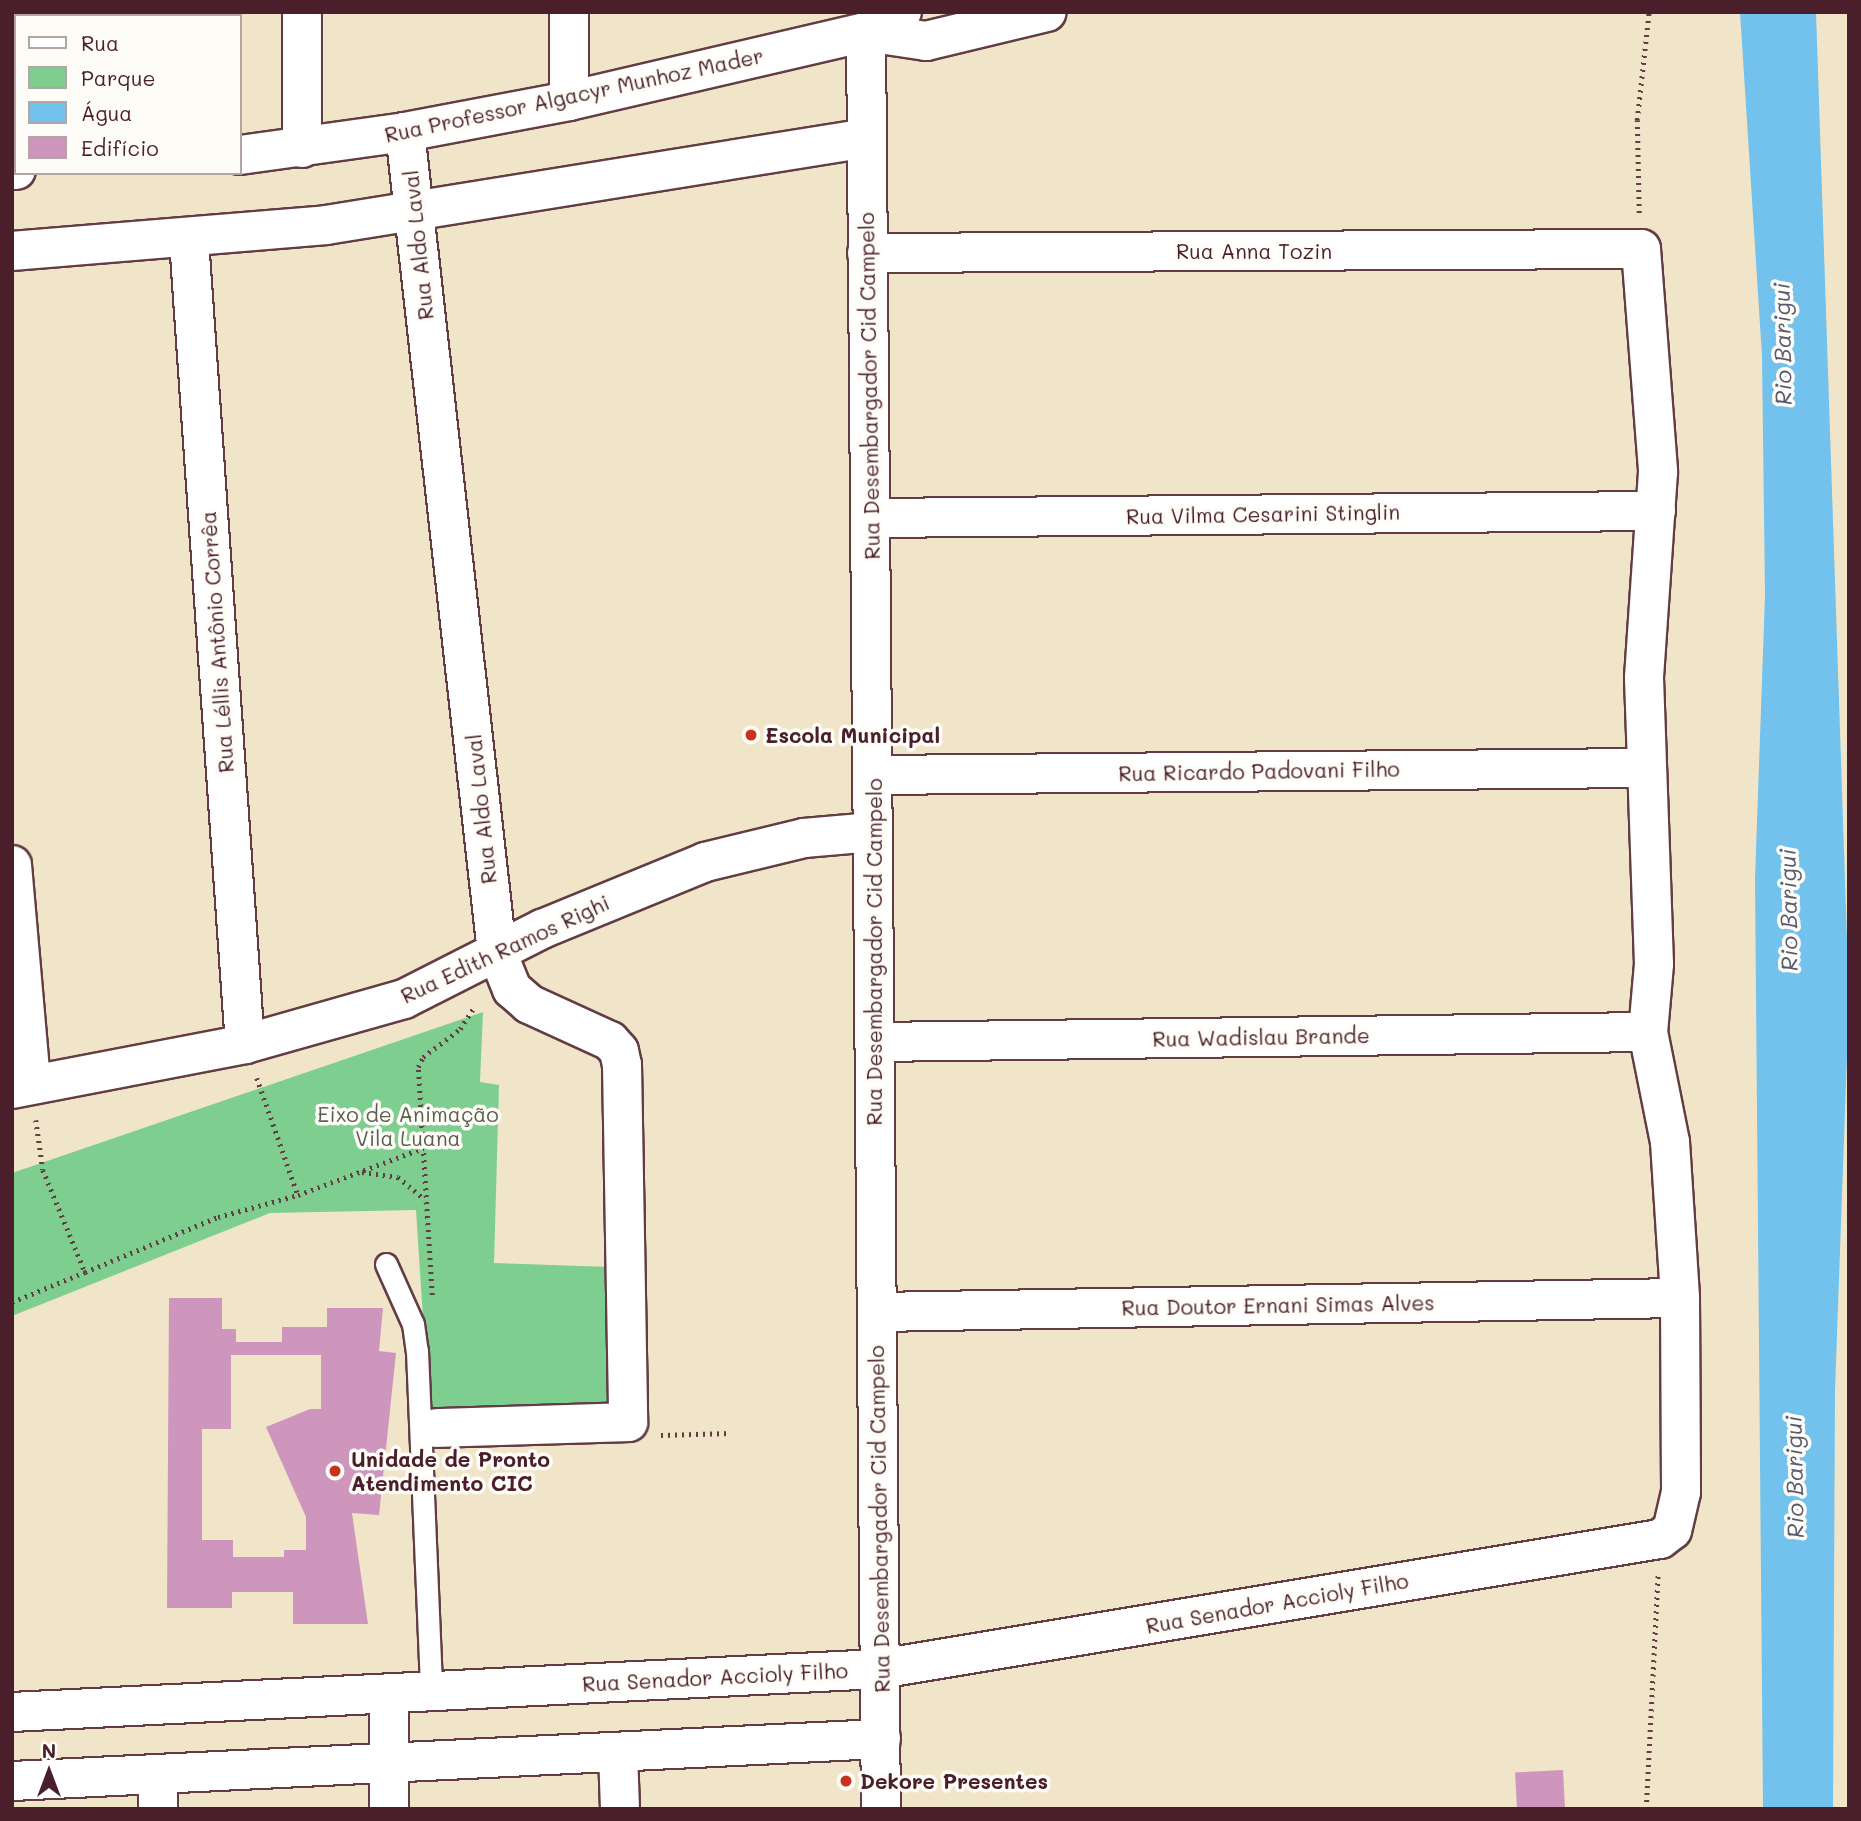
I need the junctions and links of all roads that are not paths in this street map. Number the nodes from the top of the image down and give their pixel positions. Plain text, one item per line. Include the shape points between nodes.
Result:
1 (302, 12) edge
2 (569, 12) edge
3 (902, 12) edge
4 (1047, 12) edge
5 (866, 22) edge
6 (569, 101) junction
7 (405, 132) junction
8 (867, 138) junction
9 (302, 148) junction
10 (242, 155) edge
11 (414, 212) junction
12 (189, 240) junction
13 (12, 251) edge
14 (867, 253) junction
15 (1656, 511) junction
16 (870, 518) junction
17 (1645, 768) junction
18 (872, 775) junction
19 (873, 832) junction
20 (12, 865) edge
21 (497, 952) junction
22 (1648, 1032) junction
23 (874, 1042) junction
24 (245, 1044) junction
25 (22, 1086) edge
26 (386, 1264) dead end
27 (1680, 1298) junction
28 (877, 1312) junction
29 (436, 1428) dead end
30 (880, 1669) junction
31 (431, 1691) junction
32 (389, 1693) junction
33 (12, 1712) edge
34 (881, 1739) junction
35 (618, 1752) junction
36 (389, 1763) junction
37 (12, 1781) edge
38 (158, 1791) edge
39 (389, 1809) edge
40 (620, 1809) edge
41 (881, 1809) edge

1 - 9 street
2 - 6 street
3 - 5 street, Rua Professor Algacyr Munhoz Mader
4 - 5 street, Rua Professor Algacyr Munhoz Mader via 926,41
5 - 6 street, Rua Professor Algacyr Munhoz Mader
5 - 8 street, Rua Desembargador Cid Campelo
6 - 7 street, Rua Professor Algacyr Munhoz Mader
7 - 9 street, Rua Professor Algacyr Munhoz Mader
7 - 11 street, Rua Aldo Laval
8 - 11 street
8 - 14 street, Rua Desembargador Cid Campelo
9 - 10 street, Rua Professor Algacyr Munhoz Mader
11 - 12 street
11 - 21 street, Rua Aldo Laval
12 - 13 street
12 - 24 street, Rua Léllis Antônio Corrêa
14 - 15 street, Rua Anna Tozin via 1641,249 1657,430
14 - 16 street, Rua Desembargador Cid Campelo
15 - 16 street, Rua Vilma Cesarini Stinglin
15 - 17 street via 1646,615
16 - 18 street, Rua Desembargador Cid Campelo
17 - 18 street, Rua Ricardo Padovani Filho
17 - 22 street via 1654,964
18 - 19 street, Rua Desembargador Cid Campelo
19 - 21 street, Rua Edith Ramos Righi via 804,838 705,862
19 - 23 street, Rua Desembargador Cid Campelo
20 - 25 street
21 - 24 street, Rua Edith Ramos Righi via 404,999
21 - 29 street, Rua Aldo Laval via 512,989 529,1004 596,1032 619,1051 628,1422
22 - 23 street, Rua Wadislau Brande
22 - 27 street via 1670,1142
23 - 28 street, Rua Desembargador Cid Campelo
24 - 25 street, Rua Edith Ramos Righi
26 - 31 lane via 413,1324 417,1352
27 - 28 street, Rua Doutor Ernani Simas Alves
27 - 30 street, Rua Senador Accioly Filho via 1681,1492 1672,1530 1660,1539
28 - 30 street, Rua Desembargador Cid Campelo
30 - 31 street, Rua Senador Accioly Filho
30 - 34 street, Rua Desembargador Cid Campelo
31 - 32 street, Rua Senador Accioly Filho
32 - 33 street, Rua Senador Accioly Filho
32 - 36 street
34 - 35 street
34 - 41 street, Rua Desembargador Cid Campelo
35 - 36 street
35 - 40 street
36 - 38 street
36 - 39 street
37 - 38 street

